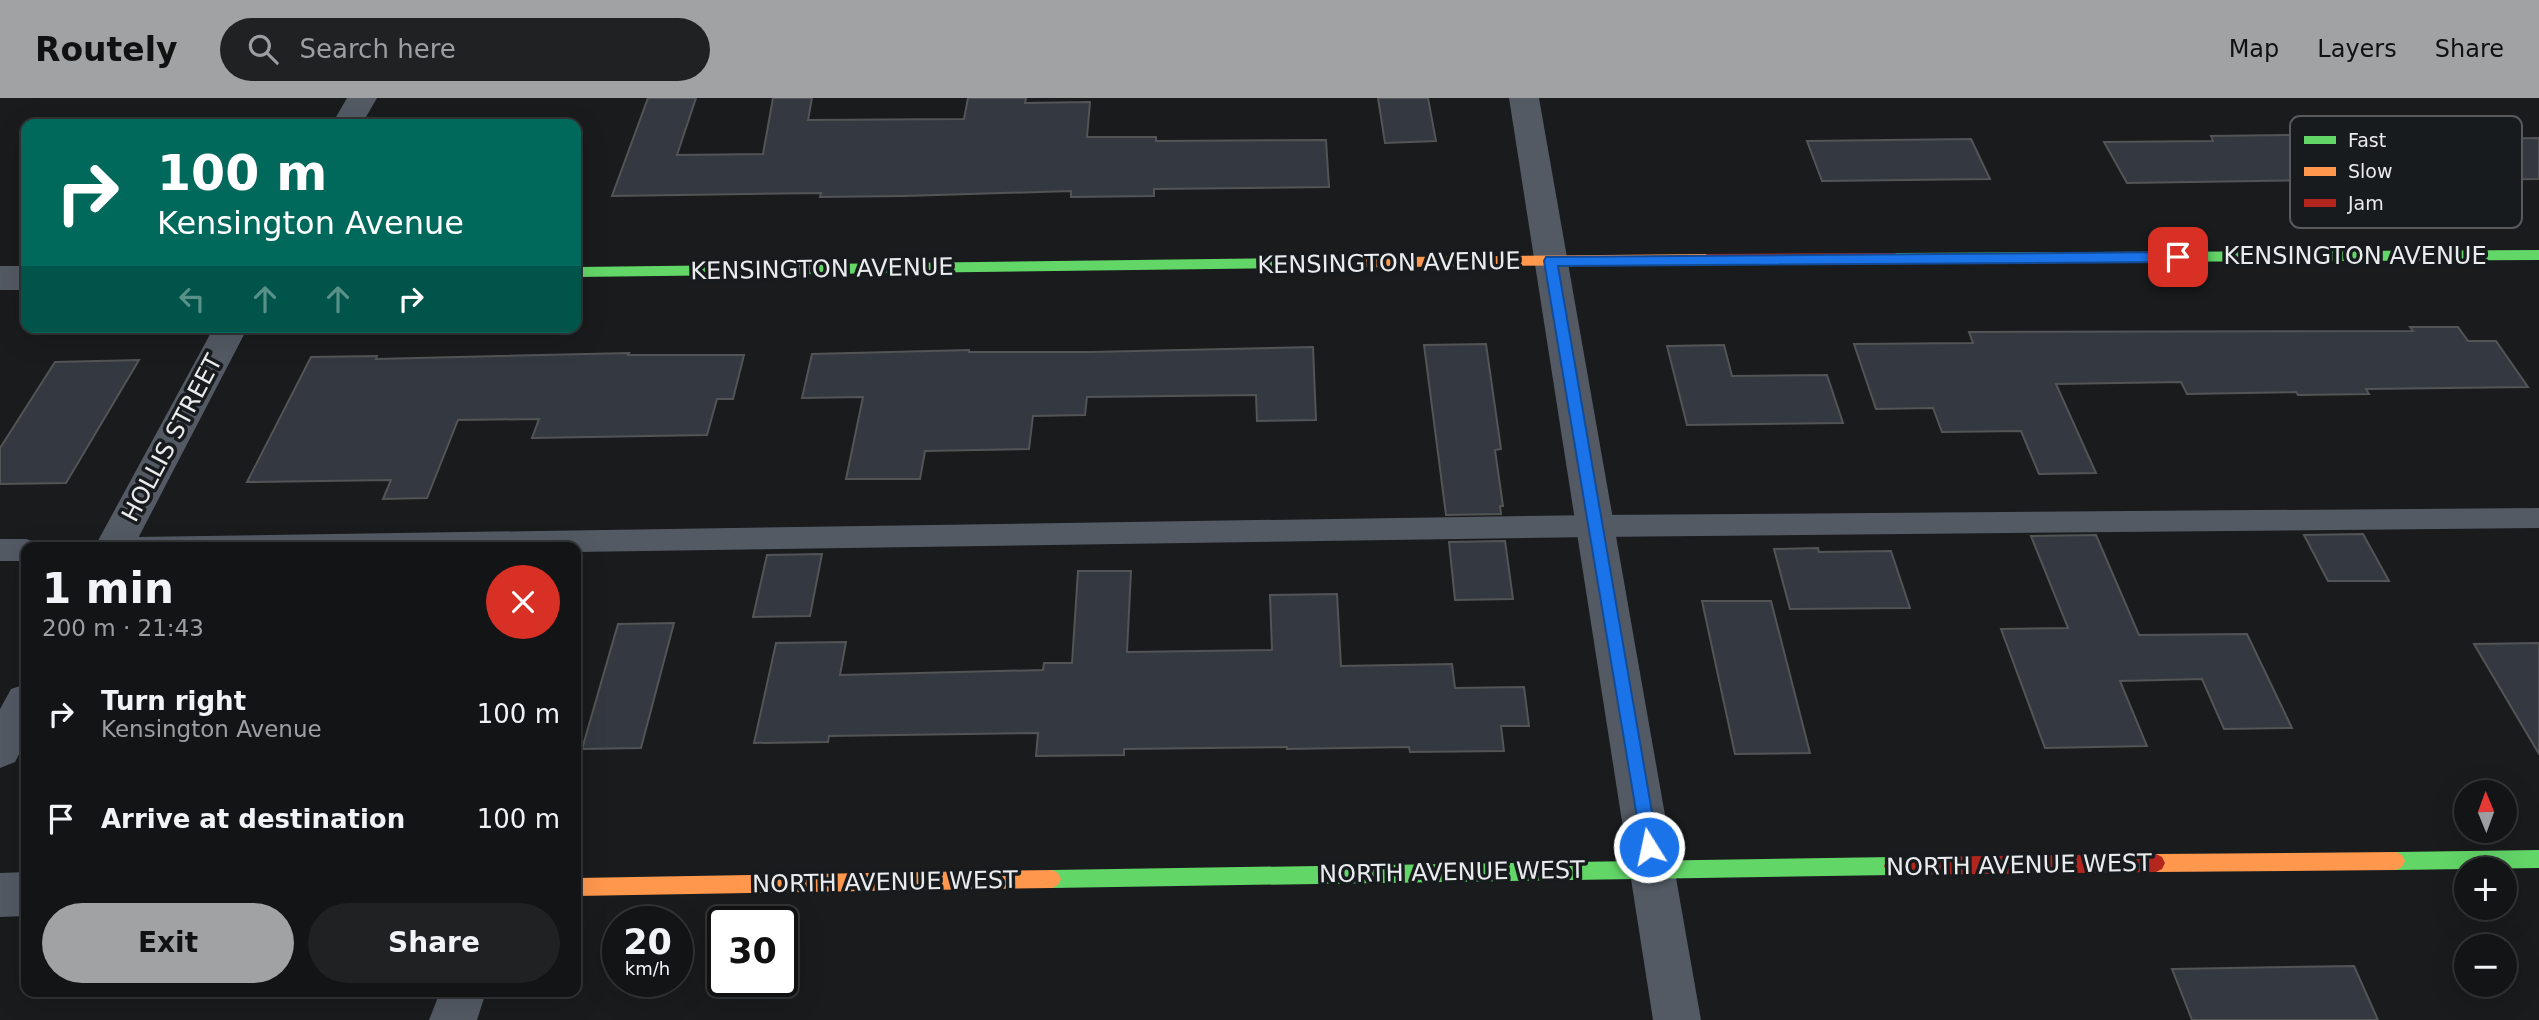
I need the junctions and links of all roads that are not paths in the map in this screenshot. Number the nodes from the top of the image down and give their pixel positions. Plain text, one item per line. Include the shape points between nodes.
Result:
1 (362, 98) edge
2 (1524, 98) edge
3 (349, 119) edge
4 (2539, 255) edge
5 (1551, 261) junction
6 (581, 272) edge
7 (0, 278) edge
8 (21, 278) edge
9 (228, 333) edge
10 (2539, 519) edge
11 (1595, 526) junction
12 (116, 542) edge
13 (534, 542) edge
14 (0, 550) edge
15 (21, 550) edge
16 (21, 711) edge
17 (0, 749) edge
18 (2539, 859) edge
19 (1653, 869) junction
20 (581, 887) edge
21 (21, 894) edge
22 (0, 895) edge
23 (461, 997) edge
24 (453, 1020) edge
25 (1677, 1020) edge

1 - 3 street
2 - 5 street
4 - 5 street, KENSINGTON AVENUE
5 - 6 street, KENSINGTON AVENUE
5 - 11 street
7 - 8 street
9 - 12 street, HOLLIS STREET
10 - 11 lane
11 - 13 lane
11 - 19 street
14 - 15 lane
16 - 17 street
18 - 19 street, NORTH AVENUE WEST
19 - 20 street, NORTH AVENUE WEST
19 - 25 street
21 - 22 street
23 - 24 street

